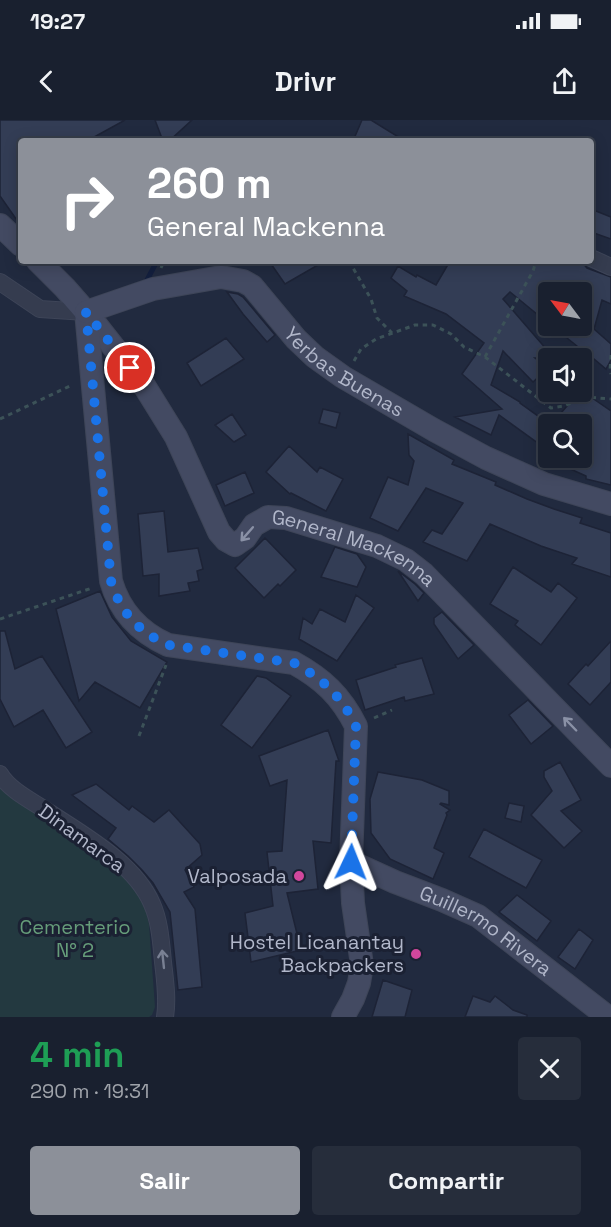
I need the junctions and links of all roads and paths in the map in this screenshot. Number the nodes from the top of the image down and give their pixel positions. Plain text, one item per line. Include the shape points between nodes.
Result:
1 (0, 225) edge
2 (18, 242) edge
3 (594, 259) edge
4 (41, 264) edge
5 (351, 264) edge
6 (535, 264) edge
7 (611, 267) edge
8 (0, 282) edge
9 (86, 312) junction
10 (392, 333) junction
11 (611, 355) edge
12 (485, 357) junction
13 (611, 374) edge
14 (92, 376) junction
15 (343, 377) junction
16 (611, 399) edge
17 (0, 418) edge
18 (611, 504) edge
19 (111, 581) junction
20 (0, 619) edge
21 (168, 645) junction
22 (139, 736) dead end
23 (611, 766) edge
24 (0, 774) edge
25 (351, 862) junction
26 (165, 1017) edge
27 (343, 1017) edge
28 (608, 1017) edge

1 - 2 main road
3 - 7 street
4 - 9 main road
5 - 10 path via 377,318
6 - 12 path
8 - 9 street via 40,309
9 - 14 main road
9 - 15 main road, Yerbas Buenas via 153,289 233,278 252,286 296,339
23 -> 9 main road, General Mackenna via 406,560 377,546 286,518 268,517 235,545 226,540 176,437 145,387
10 - 12 path via 415,325 433,325
10 - 15 path via 362,349
11 - 13 path
12 - 16 path via 551,408 586,397
14 - 17 path
14 - 19 main road
15 - 18 main road, Yerbas Buenas via 486,458 544,484
19 - 20 path
19 - 21 main road via 129,618
21 - 22 path via 167,662
21 - 25 main road via 294,663 338,696 356,726
26 -> 24 street, Dinamarca via 159,924 143,887 99,845 19,792
25 - 27 main road via 362,965 359,983
25 - 28 main road, Guillermo Rivera via 478,916

